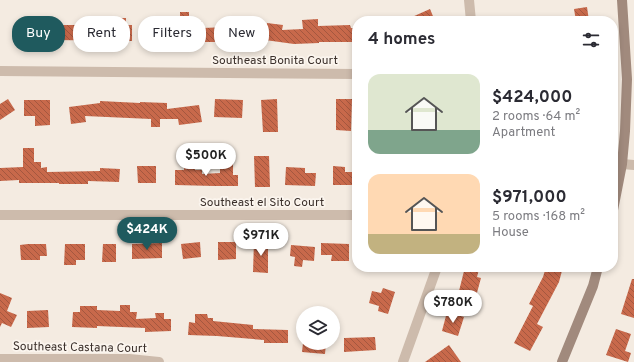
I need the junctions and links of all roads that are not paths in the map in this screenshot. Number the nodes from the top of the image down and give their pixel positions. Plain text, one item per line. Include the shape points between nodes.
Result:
1 (469, 0) edge
2 (622, 0) edge
3 (471, 16) edge
4 (0, 71) edge
5 (352, 74) edge
6 (622, 164) junction
7 (634, 165) edge
8 (618, 184) edge
9 (0, 215) edge
10 (352, 215) edge
11 (435, 272) edge
12 (597, 272) edge
13 (0, 359) edge
14 (159, 362) edge
15 (403, 362) edge
16 (562, 362) edge

1 - 3 street
2 - 6 street via 627,79
4 - 5 street, Southeast Bonita Court
6 - 7 street
6 - 8 street
9 - 10 street, Southeast el Sito Court
11 - 15 street
12 - 16 street
13 - 14 street, Southeast Castana Court via 129,359

